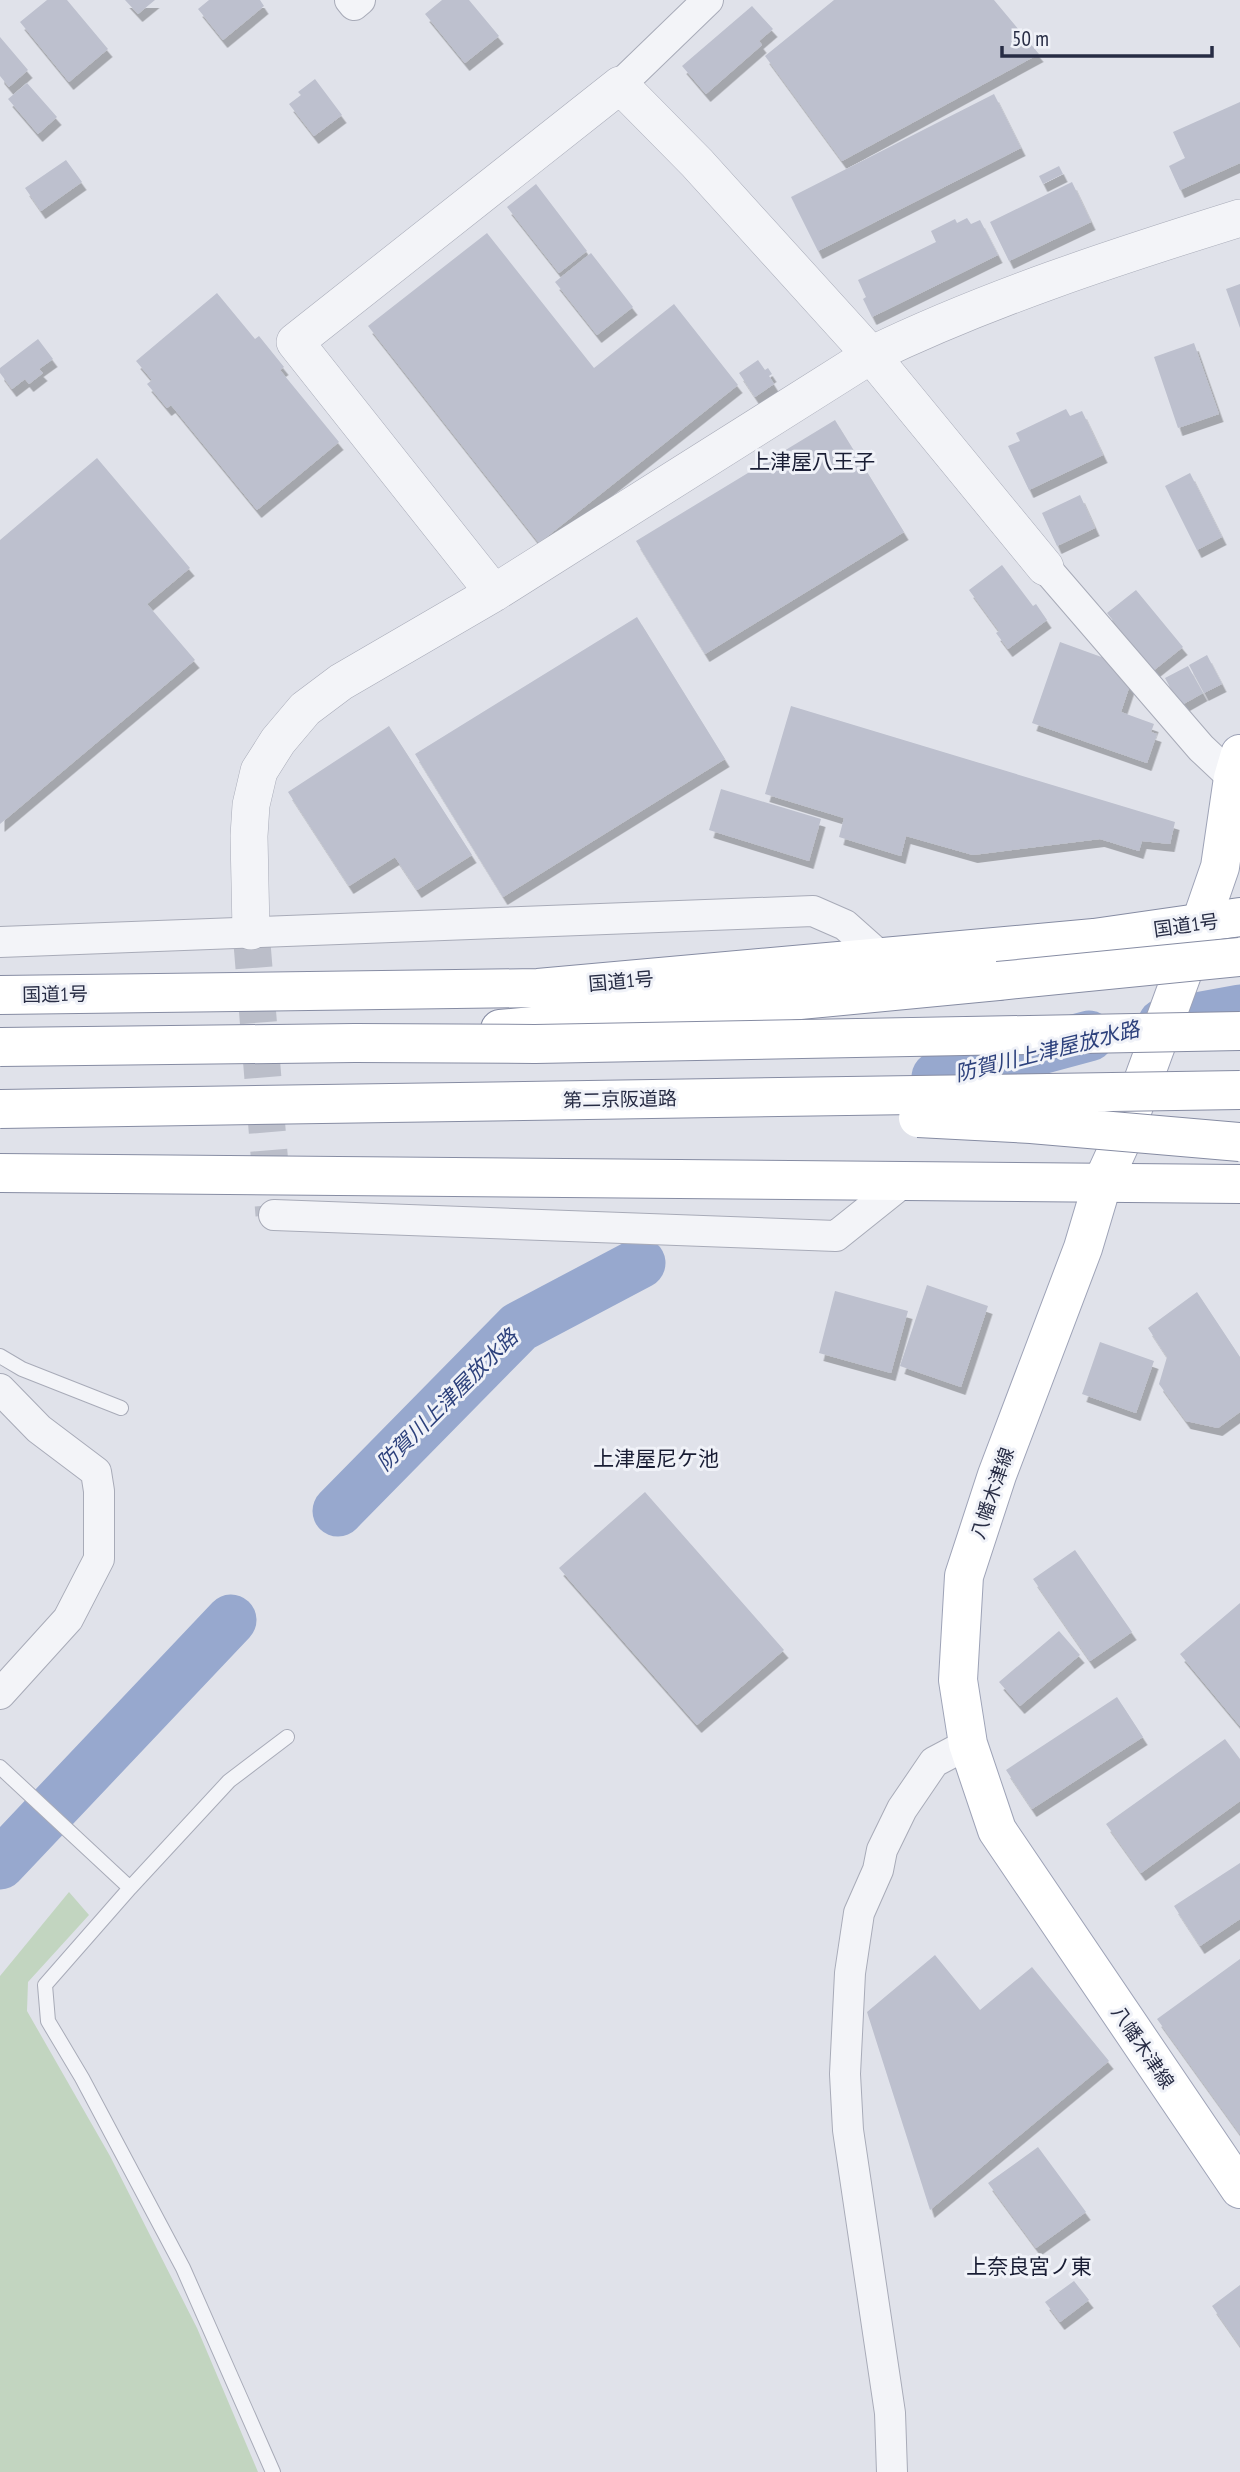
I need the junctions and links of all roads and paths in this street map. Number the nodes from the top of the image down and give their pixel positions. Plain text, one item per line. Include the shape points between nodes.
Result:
1 (350, 0) edge
2 (360, 0) edge
3 (689, 6) edge
4 (620, 85) junction
5 (1240, 218) edge
6 (871, 355) junction
7 (1045, 567) joint
8 (494, 593) junction
9 (1238, 770) edge
10 (1240, 917) edge
11 (251, 931) junction
12 (1196, 937) junction
13 (0, 942) edge
14 (881, 957) junction
15 (1240, 957) edge
16 (0, 995) edge
17 (1240, 1031) edge
18 (355, 1043) junction
19 (0, 1047) edge
20 (1240, 1090) edge
21 (300, 1104) junction
22 (0, 1109) edge
23 (1240, 1142) edge
24 (0, 1173) edge
25 (906, 1180) junction
26 (1103, 1181) junction
27 (1240, 1184) edge
28 (274, 1215) dead end
29 (0, 1356) edge
30 (0, 1388) edge
31 (121, 1409) dead end
32 (0, 1694) edge
33 (287, 1737) dead end
34 (968, 1744) junction
35 (0, 1767) edge
36 (130, 1888) junction
37 (1240, 2189) edge
38 (273, 2472) edge
39 (892, 2472) edge

1 - 2 street via 354,5
3 - 4 street
4 - 6 street
4 - 8 street via 295,342
5 - 6 street via 1115,257 923,330
6 - 7 street
6 - 8 street
7 - 9 street via 1201,748
8 - 11 street via 341,682 305,709 278,741 259,771 251,805
9 - 12 main road, 八幡木津線 via 1220,867
10 - 12 main road, 国道1号
11 - 13 street
11 - 14 street via 813,911 845,925
12 - 14 main road, 国道1号 via 1094,938
12 - 26 main road, 八幡木津線, bridge via 1121,1144
14 - 16 main road, 国道1号 via 538,988
15 - 18 main road, bridge
17 - 18 main road, bridge
18 - 19 main road, bridge
20 - 21 main road, 第二京阪道路, bridge
21 - 22 main road, 第二京阪道路, bridge
21 - 23 main road, bridge via 450,1114 842,1114
24 - 25 main road
25 - 26 main road
25 - 28 street via 836,1236
26 - 27 main road
26 - 34 main road, 八幡木津線 via 964,1577 958,1680
29 - 31 lane
30 - 32 street via 39,1429 96,1472 99,1491 99,1559 68,1619
33 - 36 lane via 229,1781
34 - 37 main road, 八幡木津線 via 997,1830
34 - 39 street via 934,1762 902,1809 881,1850 878,1870 859,1913 850,1973 845,2074 848,2130 890,2413
35 - 36 lane
36 - 38 lane via 45,1985 48,2021 183,2268

